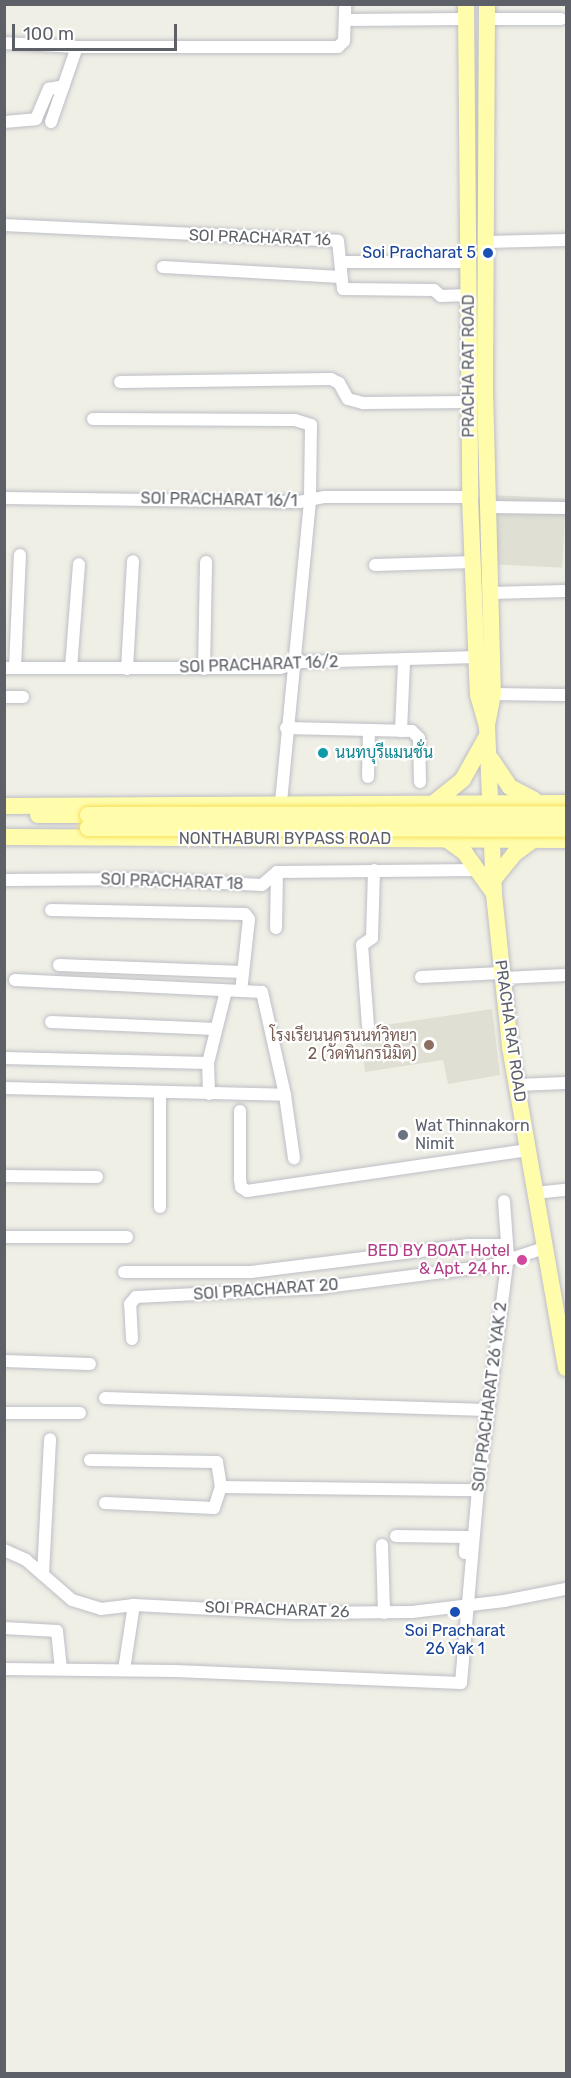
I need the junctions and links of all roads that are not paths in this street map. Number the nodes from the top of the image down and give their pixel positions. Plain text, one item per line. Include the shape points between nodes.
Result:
1 (345, 4) edge
2 (466, 12) edge
3 (487, 12) edge
4 (561, 19) dead end
5 (345, 20) junction
6 (4, 43) edge
7 (77, 47) junction
8 (64, 86) junction
9 (4, 122) edge
10 (51, 122) dead end
11 (4, 225) edge
12 (567, 240) edge
13 (486, 242) junction
14 (341, 262) junction
15 (468, 262) junction
16 (163, 267) dead end
17 (341, 277) junction
18 (468, 295) junction
19 (120, 382) dead end
20 (469, 402) junction
21 (93, 419) dead end
22 (470, 497) junction
23 (4, 498) edge
24 (310, 501) junction
25 (488, 507) junction
26 (567, 508) edge
27 (20, 555) dead end
28 (133, 561) dead end
29 (206, 562) dead end
30 (473, 562) junction
31 (79, 564) dead end
32 (375, 565) dead end
33 (567, 591) edge
34 (490, 593) junction
35 (477, 657) junction
36 (404, 661) junction
37 (291, 665) junction
38 (10, 668) edge
39 (71, 668) junction
40 (127, 669) junction
41 (204, 669) junction
42 (493, 694) junction
43 (567, 695) edge
44 (4, 697) edge
45 (22, 697) dead end
46 (286, 728) junction
47 (369, 730) junction
48 (401, 730) junction
49 (488, 730) junction
50 (489, 756) junction
51 (368, 777) dead end
52 (420, 782) dead end
53 (281, 802) junction
54 (412, 802) junction
55 (435, 802) junction
56 (491, 802) junction
57 (556, 805) edge
58 (4, 806) edge
59 (4, 814) edge
60 (88, 822) junction
61 (4, 829) edge
62 (564, 836) edge
63 (4, 837) edge
64 (416, 839) junction
65 (446, 839) junction
66 (492, 840) junction
67 (533, 840) junction
68 (374, 870) junction
69 (478, 870) junction
70 (277, 872) junction
71 (4, 880) edge
72 (494, 886) junction
73 (51, 910) dead end
74 (276, 928) dead end
75 (59, 965) dead end
76 (243, 972) junction
77 (502, 975) junction
78 (567, 975) edge
79 (421, 977) dead end
80 (15, 980) dead end
81 (226, 991) junction
82 (241, 991) junction
83 (51, 1022) dead end
84 (368, 1026) dead end
85 (216, 1029) junction
86 (4, 1058) edge
87 (208, 1064) junction
88 (567, 1083) edge
89 (516, 1085) junction
90 (4, 1088) edge
91 (160, 1093) junction
92 (209, 1094) junction
93 (285, 1095) junction
94 (240, 1111) dead end
95 (528, 1150) junction
96 (294, 1158) dead end
97 (4, 1176) edge
98 (97, 1177) dead end
99 (567, 1190) edge
100 (535, 1193) junction
101 (504, 1201) dead end
102 (160, 1207) dead end
103 (127, 1237) dead end
104 (4, 1238) edge
105 (544, 1248) junction
106 (507, 1251) junction
107 (124, 1272) dead end
108 (560, 1300) edge
109 (132, 1339) dead end
110 (566, 1360) edge
111 (4, 1361) edge
112 (90, 1364) dead end
113 (105, 1398) dead end
114 (487, 1410) junction
115 (4, 1413) edge
116 (80, 1413) dead end
117 (50, 1438) dead end
118 (90, 1460) dead end
119 (221, 1487) junction
120 (478, 1490) junction
121 (105, 1503) dead end
122 (396, 1536) dead end
123 (382, 1545) dead end
124 (4, 1550) edge
125 (469, 1554) junction
126 (43, 1574) junction
127 (465, 1575) dead end
128 (567, 1589) edge
129 (467, 1600) junction
130 (134, 1605) junction
131 (384, 1613) junction
132 (4, 1628) edge
133 (62, 1668) junction
134 (4, 1669) edge
135 (124, 1670) junction

1 - 5 street
2 - 5 street
2 - 15 main road, PRACHA RAT ROAD
3 - 4 street
3 - 13 main road, PRACHA RAT ROAD
5 - 7 street via 344,41 338,47
6 - 7 street
7 - 8 street
8 - 9 street via 49,89 36,119
8 - 10 street
11 - 14 street, SOI PRACHARAT 16 via 338,241
12 - 13 street
13 - 25 main road, PRACHA RAT ROAD
14 - 15 street
14 - 17 street, SOI PRACHARAT 16
15 - 18 main road, PRACHA RAT ROAD
16 - 17 street
17 - 18 street via 344,290 434,290 441,296
18 - 20 main road, PRACHA RAT ROAD
19 - 20 street via 331,379 339,383 348,399 363,403
20 - 22 main road, PRACHA RAT ROAD
21 - 24 street via 304,421 311,425 313,434
22 - 24 street, SOI PRACHARAT 16/1
22 - 30 main road, PRACHA RAT ROAD
23 - 24 street, SOI PRACHARAT 16/1
24 - 37 street
25 - 26 street
25 - 34 main road, PRACHA RAT ROAD
27 - 38 street
28 - 40 street
29 - 41 street
30 - 32 street
30 - 35 main road, PRACHA RAT ROAD
31 - 39 street
33 - 34 street
34 - 42 main road, PRACHA RAT ROAD
35 - 36 street, SOI PRACHARAT 16/2
35 - 49 main road, PRACHA RAT ROAD via 480,707
36 - 37 street, SOI PRACHARAT 16/2
36 - 48 street
37 - 41 street, SOI PRACHARAT 16/2
37 - 46 street
38 - 39 street, SOI PRACHARAT 16/2
39 - 40 street, SOI PRACHARAT 16/2
40 - 41 street, SOI PRACHARAT 16/2
42 - 43 street
42 - 49 main road, PRACHA RAT ROAD
44 - 45 street
46 - 47 street
46 - 53 street
47 - 48 street
47 - 51 street
48 - 52 street via 412,731 419,738
49 - 50 main road, PRACHA RAT ROAD
49 - 55 main road via 463,779
50 - 56 main road, PRACHA RAT ROAD
50 - 57 main road via 510,787
53 - 54 main road
53 - 58 main road
54 - 55 main road
54 - 64 main road via 424,807 429,818 426,832
55 - 56 main road
56 - 57 main road
56 - 66 main road, PRACHA RAT ROAD
57 - 60 main road, NONTHABURI BYPASS ROAD, bridge
57 - 62 main road via 543,808 540,820 544,833
59 - 60 main road, NONTHABURI BYPASS ROAD
60 - 61 main road, NONTHABURI BYPASS ROAD
60 - 62 main road, NONTHABURI BYPASS ROAD, bridge
62 - 67 main road, NONTHABURI BYPASS ROAD
63 - 64 main road, NONTHABURI BYPASS ROAD
64 - 65 main road, NONTHABURI BYPASS ROAD
65 - 66 main road, NONTHABURI BYPASS ROAD
65 - 69 main road
66 - 67 main road, NONTHABURI BYPASS ROAD
66 - 72 main road, PRACHA RAT ROAD
67 - 72 main road via 514,854
68 - 69 street, SOI PRACHARAT 18
68 - 70 street, SOI PRACHARAT 18
68 - 84 street via 372,938 362,945
69 - 72 main road
70 - 71 street, SOI PRACHARAT 18 via 262,885 145,879
70 - 74 street
72 - 77 main road, PRACHA RAT ROAD
73 - 76 street via 244,914 249,919
75 - 76 street
76 - 82 street
77 - 78 street
77 - 79 street
77 - 89 main road, PRACHA RAT ROAD
80 - 81 street
81 - 82 street
81 - 85 street
82 - 93 street via 259,991 265,996
83 - 85 street
85 - 87 street
86 - 87 street
87 - 92 street
88 - 89 street
89 - 95 main road, PRACHA RAT ROAD
90 - 91 street
91 - 92 street
91 - 102 street
92 - 93 street
93 - 96 street
94 - 95 street via 240,1179 241,1188 247,1191
95 - 100 main road, PRACHA RAT ROAD
97 - 98 street
99 - 100 street
100 - 105 main road, PRACHA RAT ROAD
101 - 106 street, SOI PRACHARAT 26 YAK 2
103 - 104 street
105 - 106 street, SOI PRACHARAT 20
105 - 108 main road, PRACHA RAT ROAD
106 - 107 street via 468,1245 251,1272
106 - 109 street, SOI PRACHARAT 20 via 490,1266 318,1288 136,1297 130,1304
106 - 114 street, SOI PRACHARAT 26 YAK 2
108 - 110 main road, PRACHA RAT ROAD
111 - 112 street
113 - 114 street
114 - 120 street, SOI PRACHARAT 26 YAK 2
115 - 116 street
117 - 126 street
118 - 119 street via 217,1462
119 - 120 street
119 - 121 street via 214,1508
120 - 125 street, SOI PRACHARAT 26 YAK 2
122 - 125 street via 465,1537
123 - 131 street
124 - 126 street, SOI PRACHARAT 26
125 - 127 street
125 - 129 street, SOI PRACHARAT 26 YAK 2
126 - 130 street, SOI PRACHARAT 26 via 72,1600 88,1607
128 - 129 street, SOI PRACHARAT 26
129 - 131 street, SOI PRACHARAT 26
129 - 135 street via 461,1683
130 - 131 street, SOI PRACHARAT 26
130 - 135 street
132 - 133 street via 57,1631
133 - 134 street
133 - 135 street

